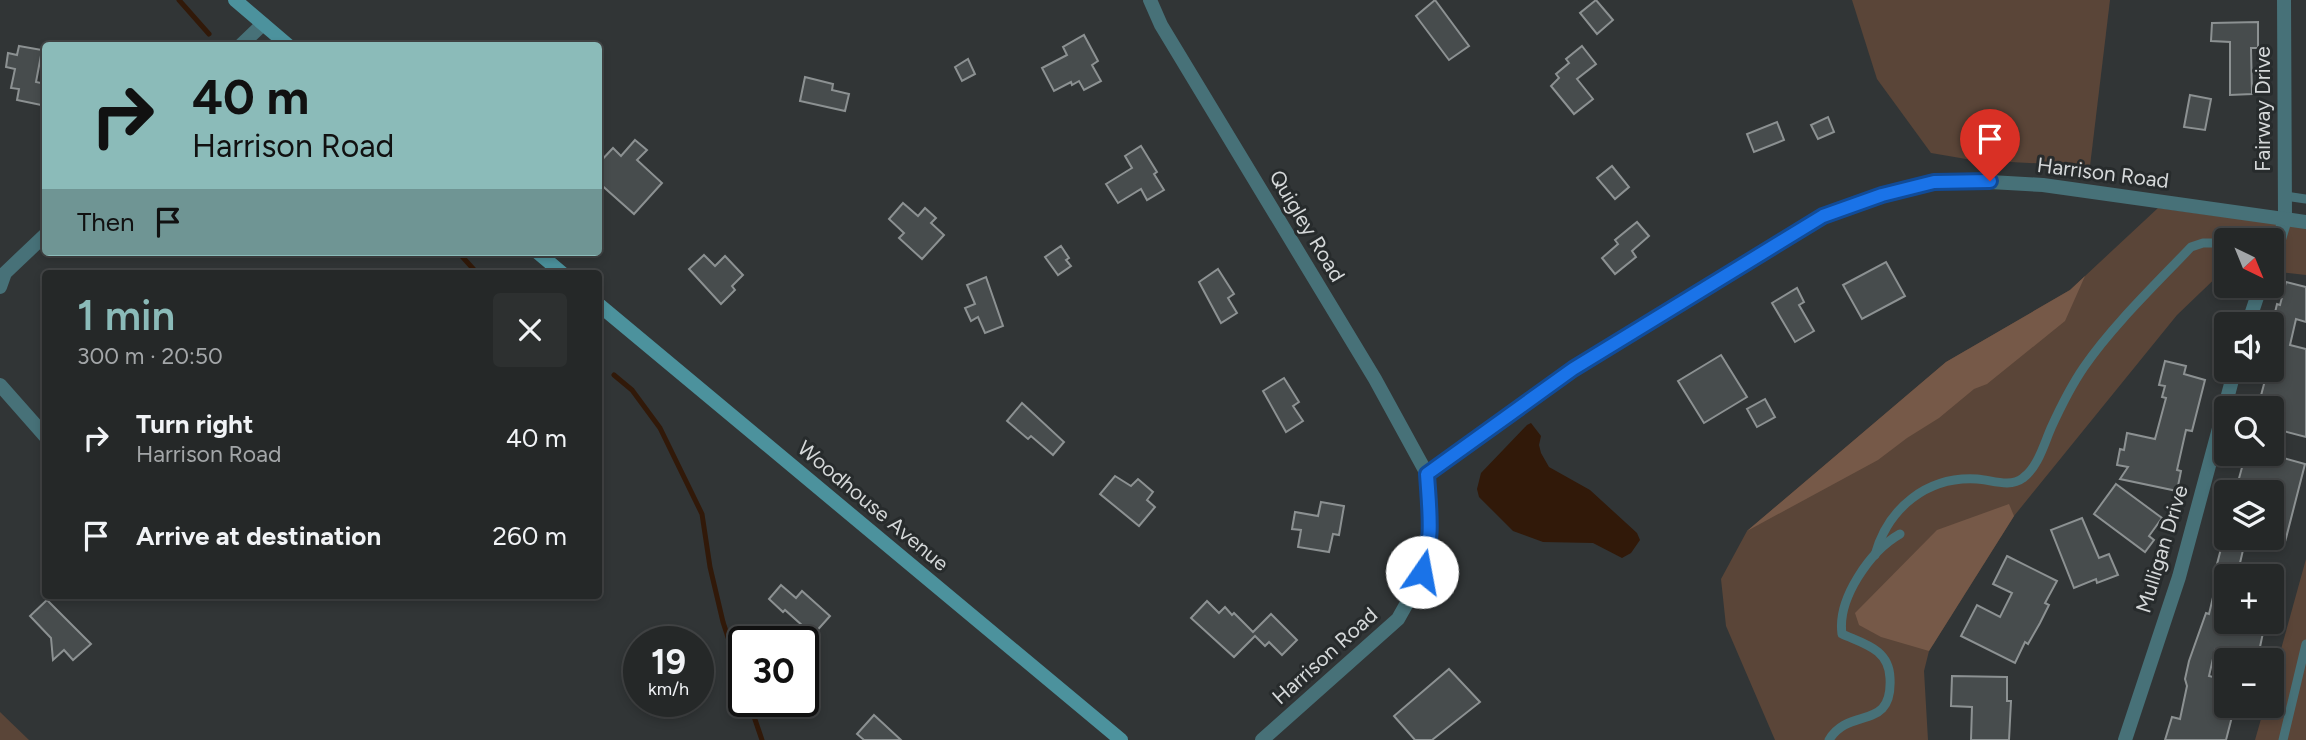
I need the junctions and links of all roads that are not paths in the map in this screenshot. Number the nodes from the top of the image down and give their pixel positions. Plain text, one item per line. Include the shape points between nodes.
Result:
1 (235, 0) edge
2 (1150, 0) edge
3 (2284, 0) edge
4 (263, 24) junction
5 (244, 42) edge
6 (284, 42) edge
7 (2284, 196) junction
8 (2306, 199) edge
9 (2285, 219) junction
10 (2306, 222) edge
11 (2282, 228) edge
12 (42, 238) edge
13 (2214, 243) edge
14 (542, 256) edge
15 (558, 270) edge
16 (0, 287) edge
17 (602, 307) edge
18 (2232, 382) edge
19 (0, 386) edge
20 (42, 433) edge
21 (1427, 474) junction
22 (1900, 534) dead end
23 (1875, 555) junction
24 (2306, 644) edge
25 (1121, 740) edge
26 (1262, 740) edge
27 (1829, 740) edge
28 (2125, 740) edge
29 (2283, 740) edge

1 - 4 main road
2 - 21 street, Quigley Road
3 - 7 street, Fairway Drive
4 - 5 street
4 - 6 main road
7 - 8 lane
7 - 9 street, Fairway Drive
9 - 10 street, Harrison Road
9 - 11 street
9 - 21 street, Harrison Road via 1990,181 1934,182 1882,195 1823,216 1769,248 1573,369
12 - 16 street via 5,273
13 - 23 lane via 2191,247 2105,340 2069,391 2030,472 2014,484 1975,479 1936,483 1890,518
14 - 15 main road
17 - 25 main road, Woodhouse Avenue
18 - 28 street, Mulligan Drive via 2179,577
19 - 20 street
21 - 26 street, Harrison Road via 1427,557 1398,619
22 - 23 lane
23 - 27 lane via 1843,606 1842,634 1865,642 1886,658 1890,699 1882,710 1842,726
24 - 29 lane

